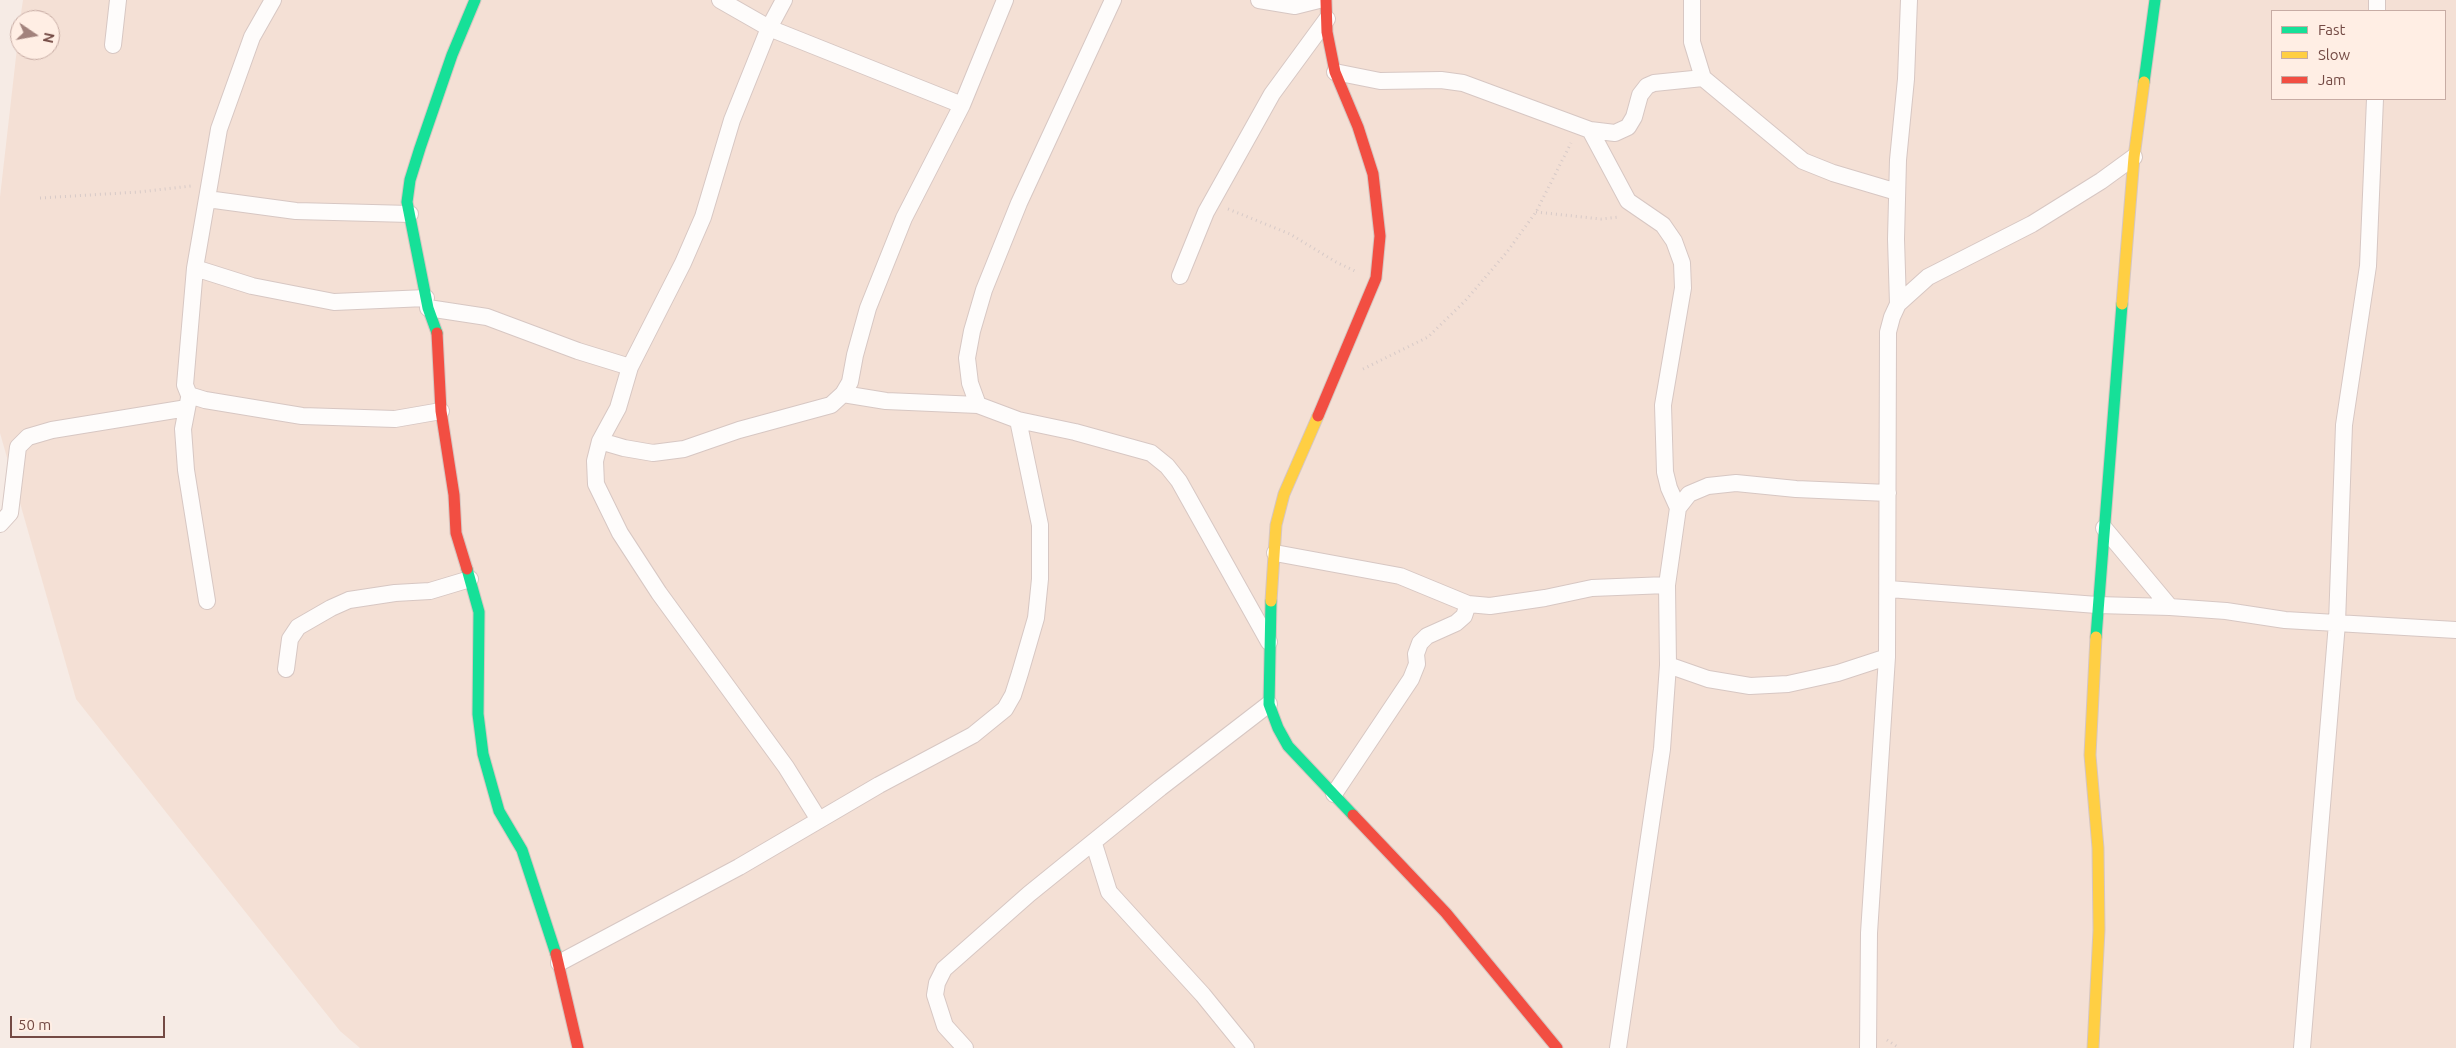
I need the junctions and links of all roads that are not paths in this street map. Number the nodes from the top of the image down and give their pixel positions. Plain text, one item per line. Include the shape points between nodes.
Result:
1 (118, 0) edge
2 (273, 0) edge
3 (475, 0) edge
4 (720, 0) edge
5 (784, 0) edge
6 (1005, 0) edge
7 (1113, 0) edge
8 (1259, 0) edge
9 (1319, 0) edge
10 (1326, 0) edge
11 (1692, 0) edge
12 (1909, 0) edge
13 (2156, 0) edge
14 (1327, 19) junction
15 (769, 28) junction
16 (113, 45) dead end
17 (1335, 72) junction
18 (1703, 78) junction
19 (2375, 100) edge
20 (962, 105) junction
21 (1585, 128) junction
22 (2134, 157) junction
23 (208, 191) junction
24 (1897, 192) junction
25 (410, 214) junction
26 (195, 268) junction
27 (1180, 276) dead end
28 (427, 303) junction
29 (1898, 304) junction
30 (630, 366) junction
31 (843, 394) junction
32 (188, 402) junction
33 (978, 405) junction
34 (441, 411) junction
35 (1018, 420) junction
36 (600, 441) junction
37 (1888, 493) junction
38 (1678, 508) junction
39 (0, 524) edge
40 (2104, 528) junction
41 (1275, 553) junction
42 (470, 579) junction
43 (1666, 585) junction
44 (1889, 589) junction
45 (207, 601) dead end
46 (1468, 604) junction
47 (2097, 605) junction
48 (2170, 607) junction
49 (2336, 623) junction
50 (2456, 630) edge
51 (1270, 643) junction
52 (1887, 657) junction
53 (1668, 665) junction
54 (286, 669) dead end
55 (1270, 704) junction
56 (1334, 794) junction
57 (819, 820) junction
58 (1094, 844) junction
59 (559, 963) junction
60 (963, 1047) edge
61 (578, 1048) edge
62 (1246, 1048) edge
63 (1558, 1048) edge
64 (1618, 1048) edge
65 (1868, 1048) edge
66 (2093, 1048) edge
67 (2302, 1048) edge

1 - 16 street
2 - 23 street via 252,37 232,88 219,129
3 - 25 street via 452,55 410,180 407,202
4 - 15 street
5 - 15 street
6 - 20 street
7 - 33 street via 1019,203 984,290 967,358 970,383
8 - 9 street via 1295,6
10 - 14 street
11 - 18 street via 1692,42
12 - 24 street
13 - 22 street
14 - 17 street
14 - 27 street via 1272,94 1211,203
15 - 20 street
15 - 30 street via 732,120 703,216
17 - 21 street via 1380,81 1463,83
17 - 41 street via 1373,174 1380,236 1376,278 1284,494 1276,525
18 - 21 street via 1647,86 1640,95 1628,127 1616,133
18 - 24 street via 1803,161 1833,174
19 - 49 street via 2368,266 2344,425
20 - 31 street via 904,218 868,308 850,382
21 - 38 street via 1628,201 1663,225 1674,241 1682,263 1683,288 1663,405 1665,472
22 - 29 street via 2101,182 2032,224 1928,277
22 - 40 street
23 - 25 street via 296,211
23 - 26 street
24 - 29 street
25 - 28 street
26 - 28 street via 252,286 334,302
26 - 32 street via 185,385
28 - 30 street via 487,317 578,351
28 - 34 street via 438,335
29 - 37 street via 1888,332
30 - 36 street via 618,408
31 - 33 street via 886,401
31 - 36 street via 831,405 684,449 653,453
32 - 34 street via 331,418 395,419
32 - 39 street via 28,437 18,447 10,513
32 - 45 street via 183,429 186,470
33 - 35 street
34 - 42 street via 454,495 456,532
35 - 51 street via 1151,453 1167,466 1201,518
35 - 57 street via 1040,525 1040,579 1036,618 1013,695 1005,708 973,735
36 - 57 street via 595,461 596,484 620,533 659,593 786,768
37 - 38 street via 1736,483 1708,486 1689,494
37 - 44 street
38 - 43 street
40 - 47 street
40 - 48 street
41 - 46 street via 1400,576
41 - 51 street
42 - 54 street via 430,591 349,600 331,608 298,627 290,639
42 - 59 street via 479,612 478,714 483,754 499,811 522,850
43 - 46 street via 1592,588 1490,606
43 - 53 street
44 - 47 street
44 - 52 street
46 - 56 street via 1464,616 1456,623 1420,643 1411,679
47 - 48 street
47 - 66 street via 2090,755 2098,848 2099,930
48 - 49 street
49 - 50 street
49 - 67 street
51 - 55 street
52 - 53 street via 1838,673 1788,684 1750,686 1708,678
52 - 65 street via 1868,934
53 - 64 street via 1662,749
55 - 56 street via 1288,746
55 - 58 street via 1160,788
56 - 63 street via 1446,913
57 - 59 street
58 - 60 street via 1030,894 944,970 935,995 945,1026
58 - 62 street via 1109,892 1203,995
59 - 61 street

